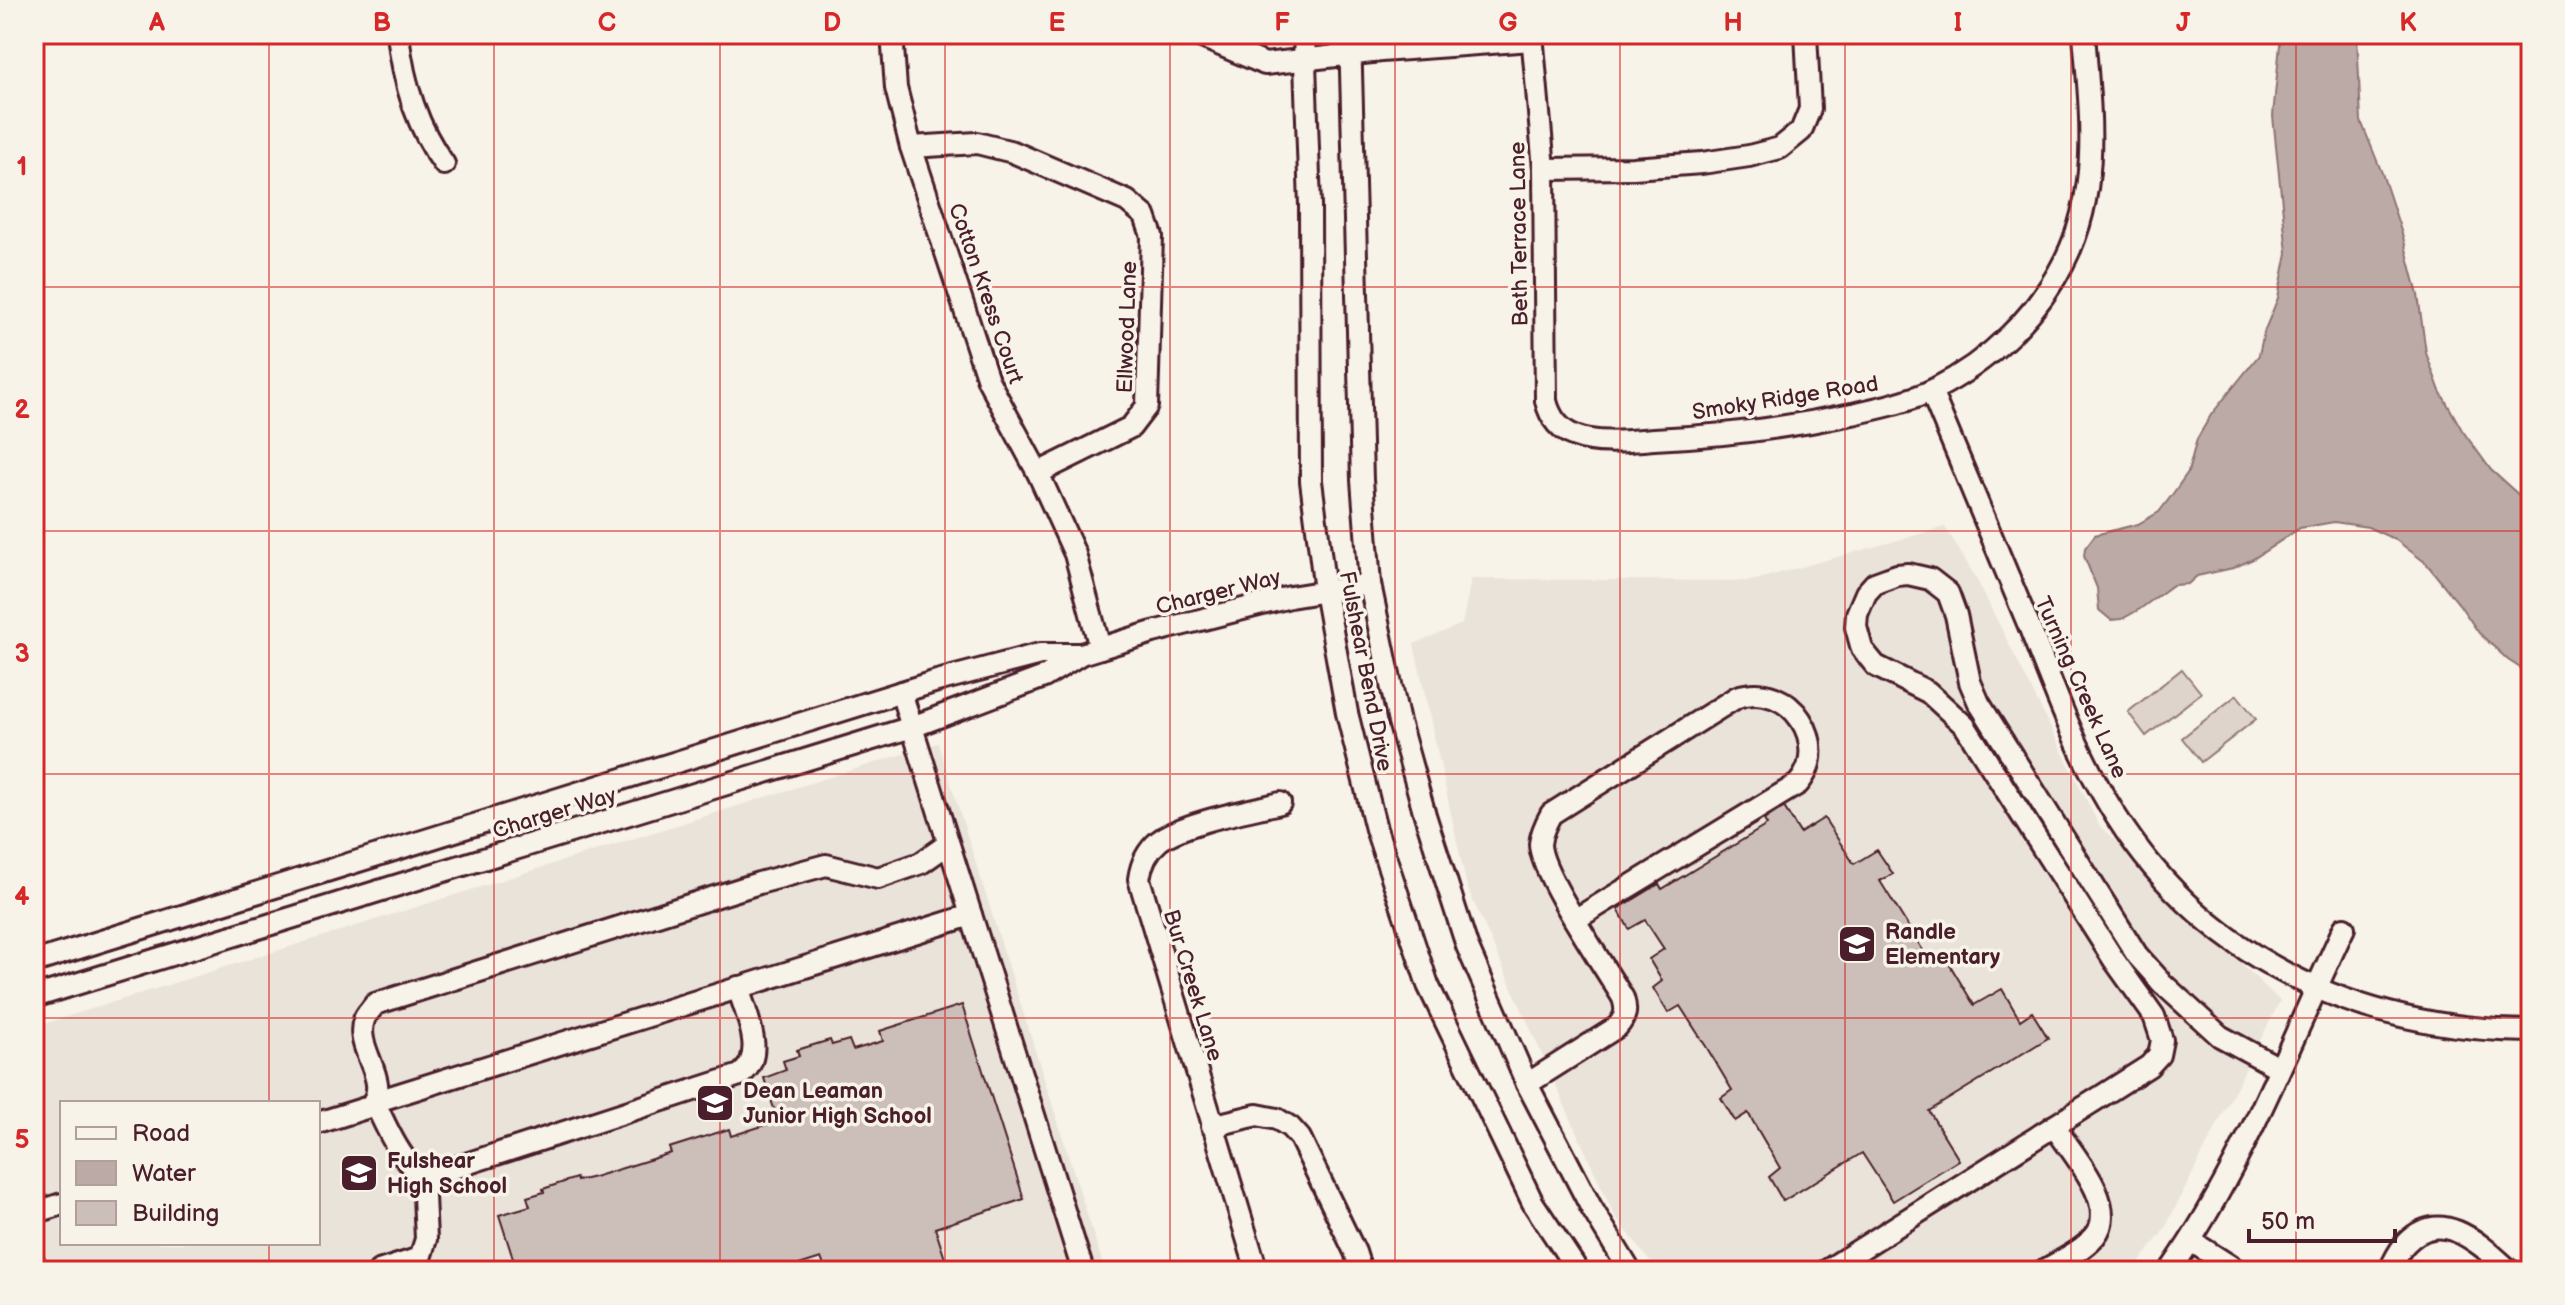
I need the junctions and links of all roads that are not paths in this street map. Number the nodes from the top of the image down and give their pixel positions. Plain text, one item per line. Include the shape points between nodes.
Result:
1 (398, 34) edge
2 (892, 34) edge
3 (1195, 34) edge
4 (1304, 34) edge
5 (1806, 34) edge
6 (2084, 34) edge
7 (1532, 37) edge
8 (1351, 44) edge
9 (1306, 61) junction
10 (911, 147) junction
11 (444, 164) dead end
12 (1544, 169) junction
13 (1931, 391) junction
14 (1561, 428) joint
15 (1038, 473) junction
16 (1370, 584) junction
17 (1325, 591) junction
18 (1091, 651) junction
19 (901, 692) junction
20 (912, 727) junction
21 (1280, 803) dead end
22 (948, 844) junction
23 (971, 915) junction
24 (1576, 919) junction
25 (2344, 928) dead end
26 (34, 962) edge
27 (738, 987) junction
28 (2315, 988) junction
29 (34, 997) edge
30 (2531, 1031) edge
31 (2279, 1068) junction
32 (1527, 1084) junction
33 (374, 1102) junction
34 (320, 1122) edge
35 (1212, 1126) junction
36 (2054, 1126) junction
37 (423, 1174) junction
38 (60, 1205) edge
39 (34, 1213) edge
40 (2191, 1241) junction
41 (34, 1263) edge
42 (36, 1271) edge
43 (379, 1271) edge
44 (1083, 1271) edge
45 (1257, 1271) edge
46 (1361, 1271) edge
47 (1578, 1271) edge
48 (1630, 1271) edge
49 (1826, 1271) edge
50 (2043, 1271) edge
51 (2170, 1271) edge
52 (2238, 1271) edge
53 (2389, 1271) edge
54 (2510, 1271) edge

1 - 11 street via 414,107
2 - 10 street, Cotton Kress Court via 896,88
3 - 9 street via 1265,64
4 - 9 street, Fulshear Bend Drive
5 - 12 street via 1810,109 1795,138 1772,151 1633,168
6 - 13 street, Smoky Ridge Road via 2092,154 2074,240 2054,280 2018,326 1973,366
7 - 8 street
7 - 12 street, Beth Terrace Lane
8 - 9 street
8 - 16 street, Fulshear Bend Drive
9 - 17 street, Fulshear Bend Drive via 1311,481
10 - 15 street, Cotton Kress Court via 988,380
10 - 15 street, Ellwood Lane via 977,143 1013,152 1127,201 1145,216 1152,236 1147,406 1131,427
12 - 14 street, Beth Terrace Lane via 1545,392 1551,416
13 - 14 street, Smoky Ridge Road via 1856,413 1737,433 1594,440
13 - 28 street, Turning Creek Lane via 2085,762 2109,806 2162,875 2225,938
15 - 18 street, Cotton Kress Court via 1075,554
16 - 17 street, Charger Way
16 - 32 street, Fulshear Bend Drive via 1425,815 1467,946
17 - 18 street, Charger Way
17 - 47 street, Fulshear Bend Drive via 1347,713 1376,829 1428,985 1533,1203
18 - 19 street, Charger Way via 1040,654
18 - 20 street, Charger Way via 1044,677
19 - 20 street
19 - 26 street, Charger Way
20 - 22 street
20 - 29 street, Charger Way
21 - 35 street, Bur Creek Lane via 1171,834 1145,857 1140,872 1140,887
22 - 23 street
22 - 33 street via 921,863 878,878 826,865 375,1004 364,1020 362,1036 378,1090
23 - 27 street
23 - 44 street
24 - 24 street via 1542,859 1540,843 1551,814 1737,697 1762,692 1785,702 1810,747 1806,775 1798,784
24 - 32 street via 1623,998 1625,1018
25 - 28 street
27 - 33 street
27 - 37 street via 754,1055 740,1075
28 - 30 street, Turning Creek Lane via 2413,1021
28 - 31 street
31 - 36 street via 2213,1031 2137,955 1979,703 1948,593 1930,579 1897,575 1875,583 1860,604 1856,627 1862,649 1876,666 1928,692 1965,726 2161,1033 2155,1062
31 - 40 street via 2252,1130
32 - 48 street, Fulshear Bend Drive
33 - 34 street
33 - 37 street via 403,1157
35 - 45 street, Bur Creek Lane
35 - 46 street via 1257,1115 1290,1127
36 - 49 street
36 - 50 street via 2100,1197 2103,1220 2093,1238
37 - 43 street via 426,1239 420,1258
38 - 39 street
40 - 51 street
40 - 52 street
41 - 42 street
53 - 54 street via 2417,1234 2446,1228 2466,1234

